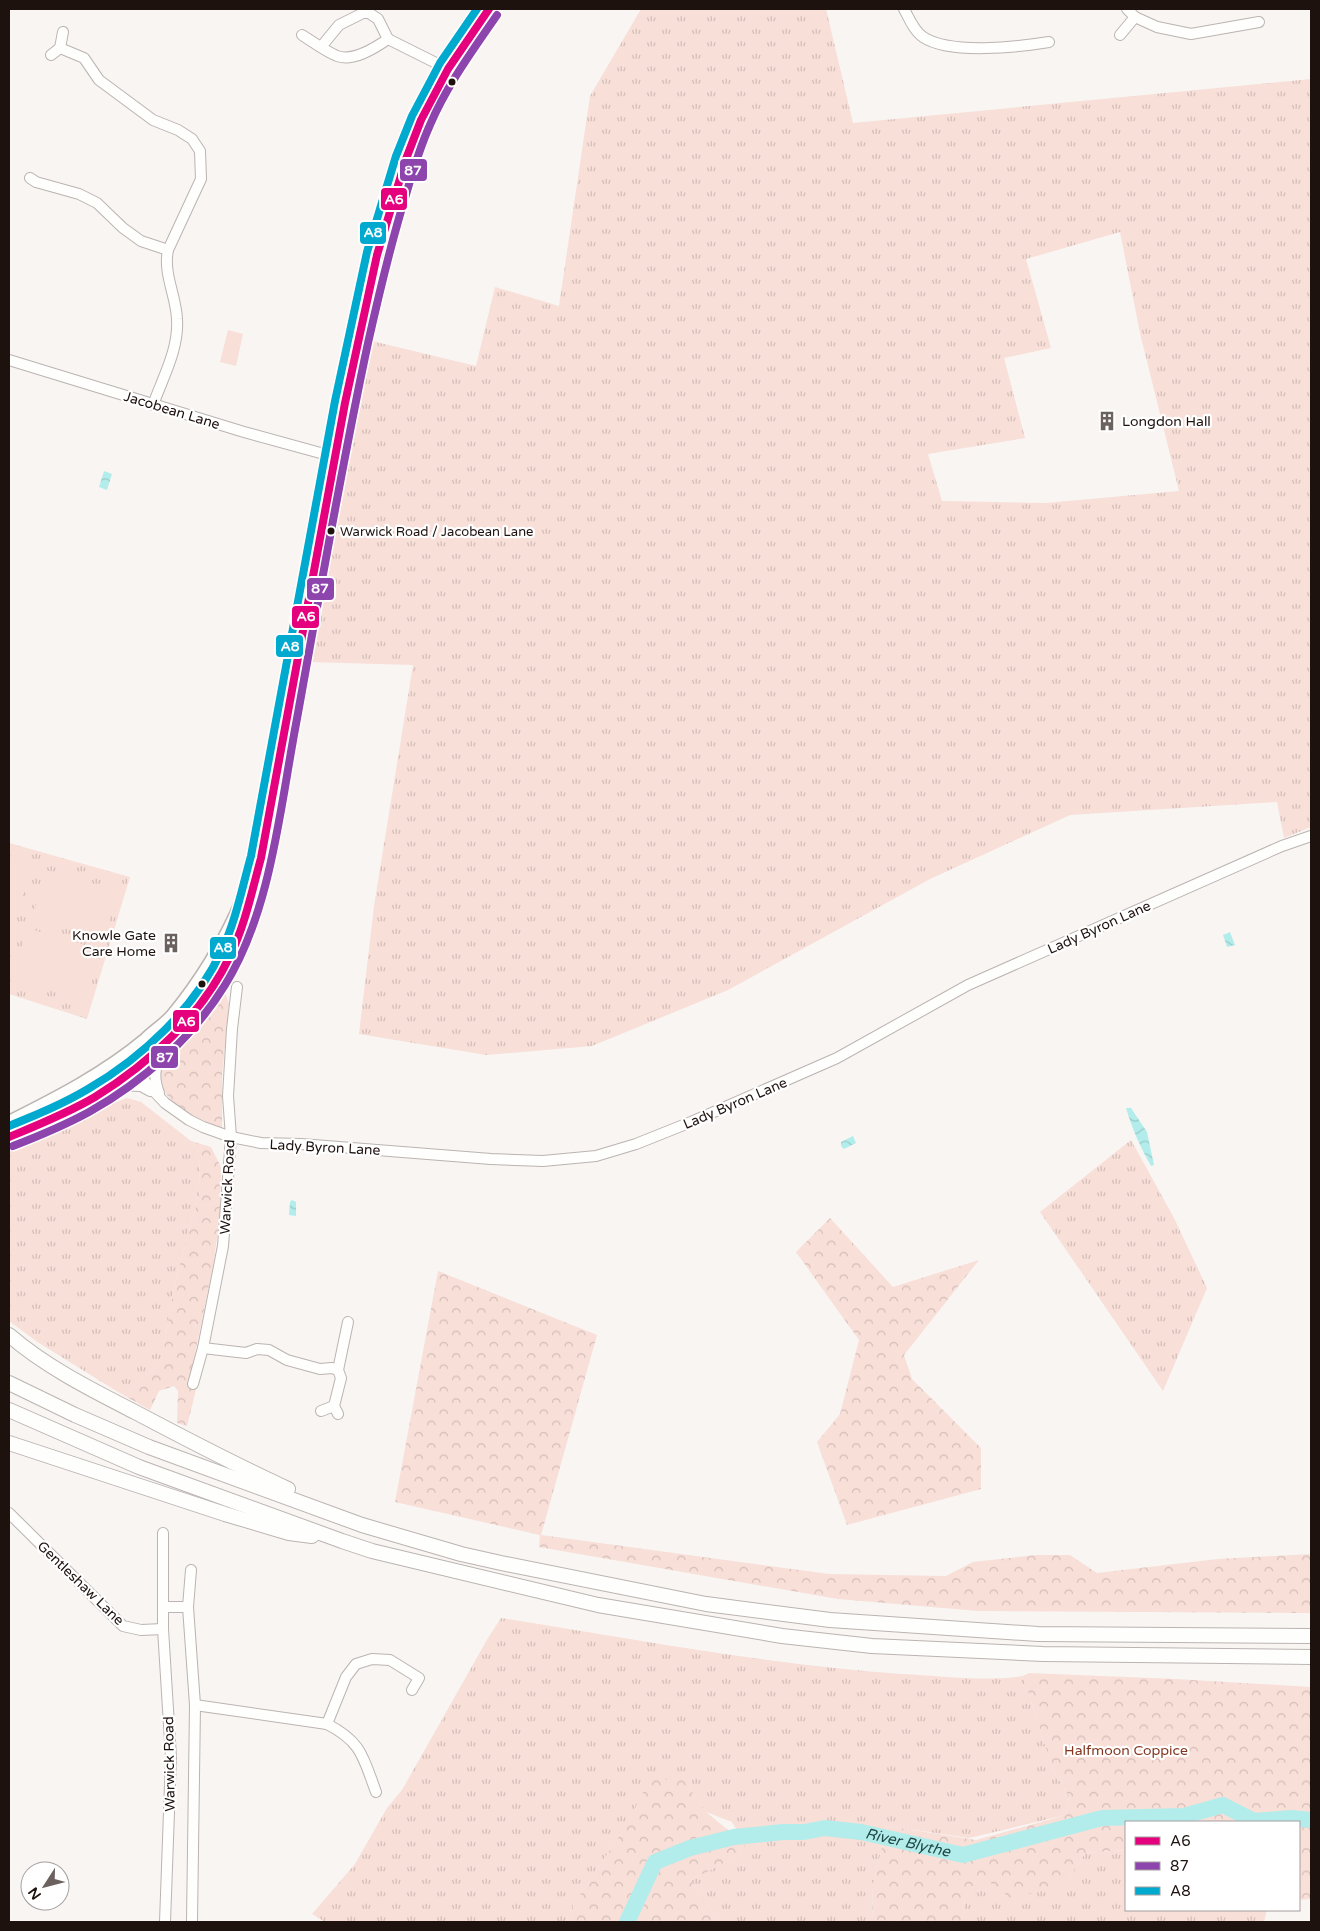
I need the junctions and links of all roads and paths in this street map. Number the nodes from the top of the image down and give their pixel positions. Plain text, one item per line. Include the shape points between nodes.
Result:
1 (489, 9) edge
2 (904, 9) edge
3 (1127, 9) edge
4 (1135, 17) junction
5 (1259, 22) dead end
6 (63, 32) dead end
7 (302, 35) dead end
8 (1120, 35) dead end
9 (388, 39) junction
10 (1049, 42) dead end
11 (321, 47) junction
12 (60, 48) junction
13 (51, 54) dead end
14 (448, 69) junction
15 (30, 178) dead end
16 (168, 250) junction
17 (9, 360) edge
18 (153, 405) junction
19 (335, 457) junction
20 (1311, 836) edge
21 (261, 858) junction
22 (237, 987) dead end
23 (171, 1037) junction
24 (133, 1070) junction
25 (112, 1085) junction
26 (161, 1098) junction
27 (33, 1110) junction
28 (9, 1122) edge
29 (9, 1137) edge
30 (230, 1137) junction
31 (348, 1322) dead end
32 (9, 1335) edge
33 (203, 1348) junction
34 (338, 1370) junction
35 (9, 1383) edge
36 (192, 1384) dead end
37 (9, 1410) edge
38 (321, 1411) dead end
39 (9, 1443) edge
40 (9, 1513) edge
41 (163, 1533) dead end
42 (342, 1541) junction
43 (461, 1554) junction
44 (191, 1570) dead end
45 (164, 1606) junction
46 (188, 1607) junction
47 (163, 1629) junction
48 (1311, 1636) edge
49 (1311, 1657) edge
50 (412, 1690) dead end
51 (195, 1705) junction
52 (327, 1724) junction
53 (376, 1792) dead end
54 (165, 1922) edge
55 (192, 1922) edge

1 - 14 main road
2 - 10 street via 919,34 938,44 1007,48
3 - 4 street
4 - 5 street via 1157,27 1190,34
4 - 8 street
6 - 12 street
7 - 11 street
9 - 11 street via 374,48 346,57
9 - 11 street via 378,18 363,13 339,25
9 - 14 street
12 - 13 street
12 - 16 street via 84,58 99,80 153,120 192,139 200,151 202,179
14 - 19 main road via 421,120 377,255
15 - 16 street via 97,203 141,241
16 - 18 street via 169,283 177,316 176,344
17 - 18 street, Jacobean Lane
18 - 19 street, Jacobean Lane
19 - 21 main road
20 - 30 street, Lady Byron Lane via 968,985 837,1058 691,1122 596,1156 543,1161 491,1159 260,1143
21 - 23 main road via 241,931 228,961 197,1007
21 - 27 main road via 230,928 170,1018 123,1058
22 - 30 street, Warwick Road via 228,1096
23 - 24 main road
23 - 26 street via 156,1062 155,1083
24 - 25 main road
24 - 26 street, Lady Byron Lane
24 - 27 main road via 120,1069 57,1104
25 - 26 street via 141,1086
25 - 29 main road via 79,1106
26 - 30 street, Lady Byron Lane via 189,1120
27 - 28 main road
30 - 33 street, Warwick Road via 223,1246
31 - 34 street
32 - 43 highway via 81,1383 228,1462 304,1497
33 - 34 street via 246,1353 257,1349 269,1350 287,1360
33 - 36 street, Warwick Road
34 - 38 street via 341,1378 336,1410
35 - 43 highway via 149,1447 362,1525
37 - 42 highway via 139,1467
39 - 42 highway via 224,1514 289,1533
40 - 47 street, Gentleshaw Lane via 122,1626 141,1630
41 - 45 street, Warwick Road
42 - 49 highway via 589,1604 782,1636 872,1646 1043,1654
43 - 48 highway via 706,1604 830,1620 1038,1634
44 - 46 street, Warwick Road
45 - 46 street
45 - 47 street, Warwick Road
46 - 51 street, Warwick Road
47 - 54 street, Warwick Road via 171,1757
50 - 52 street via 419,1678 390,1660 372,1659 356,1664 346,1677
51 - 52 street
51 - 55 street, Warwick Road
52 - 53 street via 354,1742

